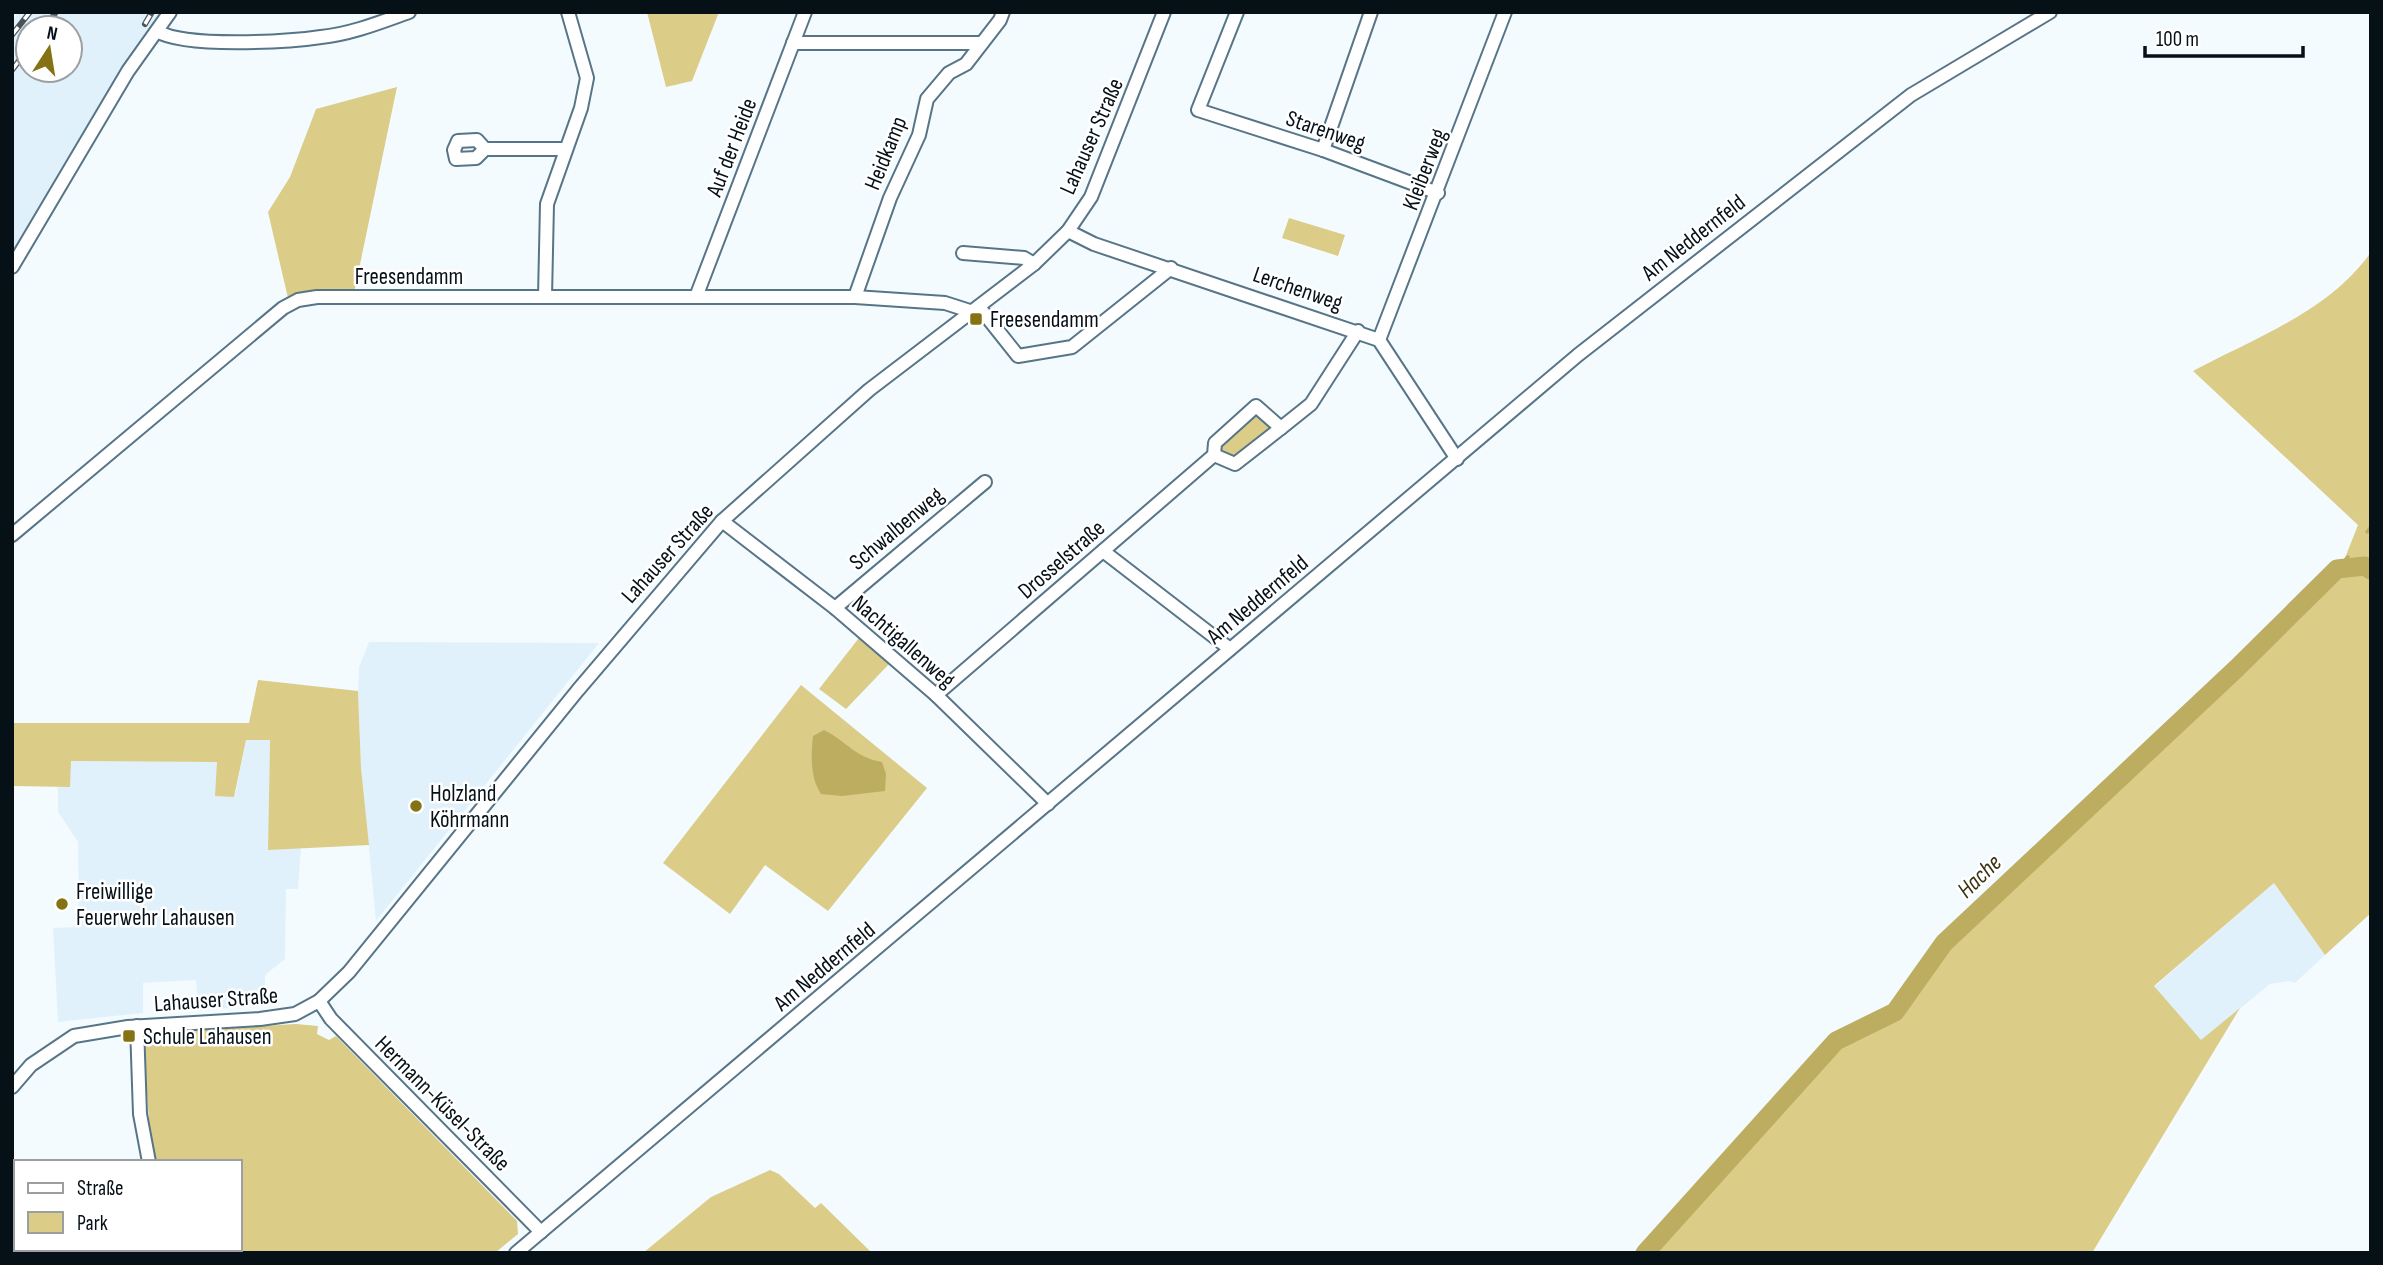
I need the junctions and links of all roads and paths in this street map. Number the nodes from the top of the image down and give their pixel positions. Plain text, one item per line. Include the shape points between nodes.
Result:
1 (170, 12) edge
2 (409, 12) edge
3 (568, 12) edge
4 (805, 12) edge
5 (1003, 12) edge
6 (1164, 12) edge
7 (1237, 12) edge
8 (1371, 12) edge
9 (1506, 12) edge
10 (2050, 12) edge
11 (157, 31) junction
12 (793, 43) junction
13 (982, 43) junction
14 (485, 149) dead end
15 (565, 149) junction
16 (1323, 150) junction
17 (1438, 193) junction
18 (1068, 231) junction
19 (963, 253) dead end
20 (1034, 264) junction
21 (12, 267) edge
22 (1171, 268) junction
23 (545, 297) junction
24 (696, 297) junction
25 (855, 297) junction
26 (976, 309) junction
27 (1358, 331) junction
28 (1379, 340) junction
29 (1281, 428) junction
30 (1214, 455) junction
31 (1457, 459) junction
32 (985, 482) dead end
33 (722, 521) junction
34 (12, 535) edge
35 (1103, 551) junction
36 (835, 608) junction
37 (1230, 649) junction
38 (936, 695) junction
39 (1048, 804) junction
40 (319, 1001) junction
41 (137, 1026) junction
42 (12, 1087) edge
43 (149, 1160) edge
44 (541, 1232) junction
45 (516, 1253) edge

1 - 11 street
2 - 11 street via 323,37 216,40 168,38
3 - 15 street via 587,78
4 - 12 street, Auf der Heide
5 - 13 street, Heidkamp
6 - 18 street, Lahauser Straße via 1091,197
7 - 16 street, Starenweg via 1199,110
8 - 16 street
9 - 17 street, Kleiberweg
10 - 31 street, Am Neddernfeld via 1911,95 1589,347
11 - 21 street
12 - 13 street
12 - 24 street, Auf der Heide
13 - 25 street, Heidkamp via 927,99 919,135 890,198
14 - 15 street
15 - 23 street via 545,221
16 - 17 street, Starenweg
17 - 28 street, Kleiberweg
18 - 20 street, Lahauser Straße
18 - 22 street, Lerchenweg
19 - 20 street via 1024,258
20 - 26 street, Lahauser Straße
22 - 26 street via 1072,347 1018,356
22 - 27 street, Lerchenweg
23 - 24 street, Freesendamm
23 - 34 street, Freesendamm via 298,300
24 - 25 street, Freesendamm
25 - 26 street, Freesendamm
26 - 33 street, Lahauser Straße via 869,390
27 - 28 street, Lerchenweg
27 - 29 street via 1311,404
28 - 31 street
29 - 30 street via 1235,464
29 - 30 street, Drosselstraße via 1256,406 1215,443
30 - 35 street, Drosselstraße
31 - 37 street, Am Neddernfeld
32 - 36 street, Schwalbenweg
33 - 36 street, Nachtigallenweg
33 - 40 street, Lahauser Straße via 349,972
35 - 37 street
35 - 38 street, Drosselstraße
36 - 38 street, Nachtigallenweg
37 - 39 street, Am Neddernfeld
38 - 39 street, Nachtigallenweg
39 - 44 street, Am Neddernfeld
40 - 41 street, Lahauser Straße via 295,1014 260,1019
40 - 44 street, Hermann-Küsel-Straße via 331,1019
41 - 42 street, Lahauser Straße via 75,1036 31,1065
41 - 43 street, Lahauser Straße via 139,1114
44 - 45 street, Am Neddernfeld

